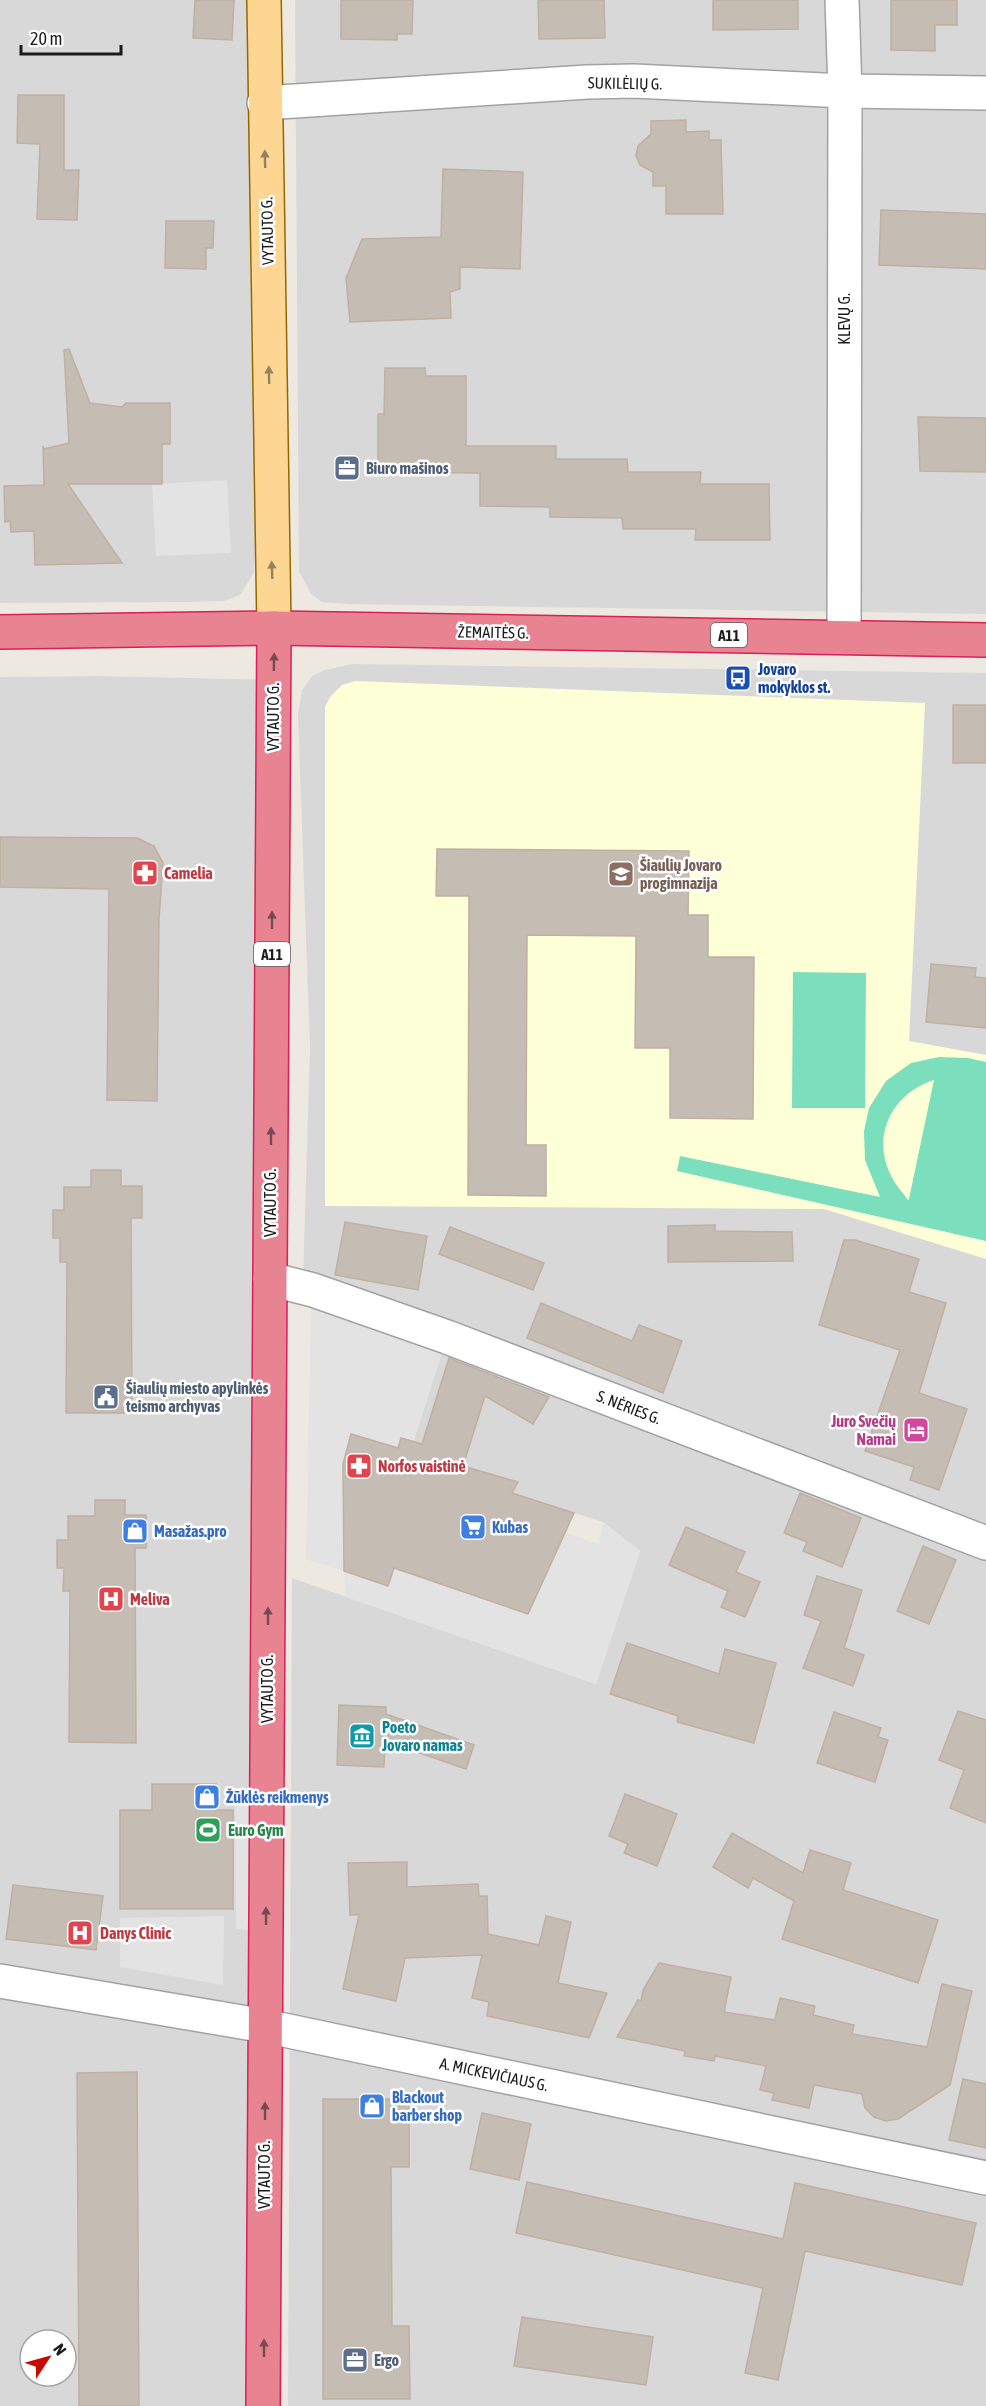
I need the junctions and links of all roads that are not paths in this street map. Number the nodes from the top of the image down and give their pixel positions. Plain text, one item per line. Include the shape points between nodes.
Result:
1 (264, 0) edge
2 (842, 0) edge
3 (845, 91) junction
4 (986, 93) edge
5 (264, 103) junction
6 (274, 628) junction
7 (0, 632) edge
8 (844, 637) junction
9 (986, 640) edge
10 (270, 1279) junction
11 (986, 1543) edge
12 (0, 1981) edge
13 (265, 2026) junction
14 (986, 2178) edge
15 (263, 2406) edge

1 - 5 main road, VYTAUTO G.
2 - 3 street, KLEVŲ G.
3 - 4 street, SUKILĖLIŲ G.
3 - 5 street, SUKILĖLIŲ G. via 634,81
3 - 8 street, KLEVŲ G.
6 -> 5 main road, VYTAUTO G.
6 - 7 highway, ŽEMAITĖS G. / A11
6 - 8 highway, ŽEMAITĖS G. / A11
10 -> 6 highway, VYTAUTO G. / A11
8 - 9 highway, ŽEMAITĖS G. / A11
10 - 11 street, S. NĖRIES G. via 425,1329
13 -> 10 highway, VYTAUTO G. / A11
12 - 13 street, A. MICKEVIČIAUS G.
13 - 14 street, A. MICKEVIČIAUS G.
15 -> 13 highway, VYTAUTO G. / A11

